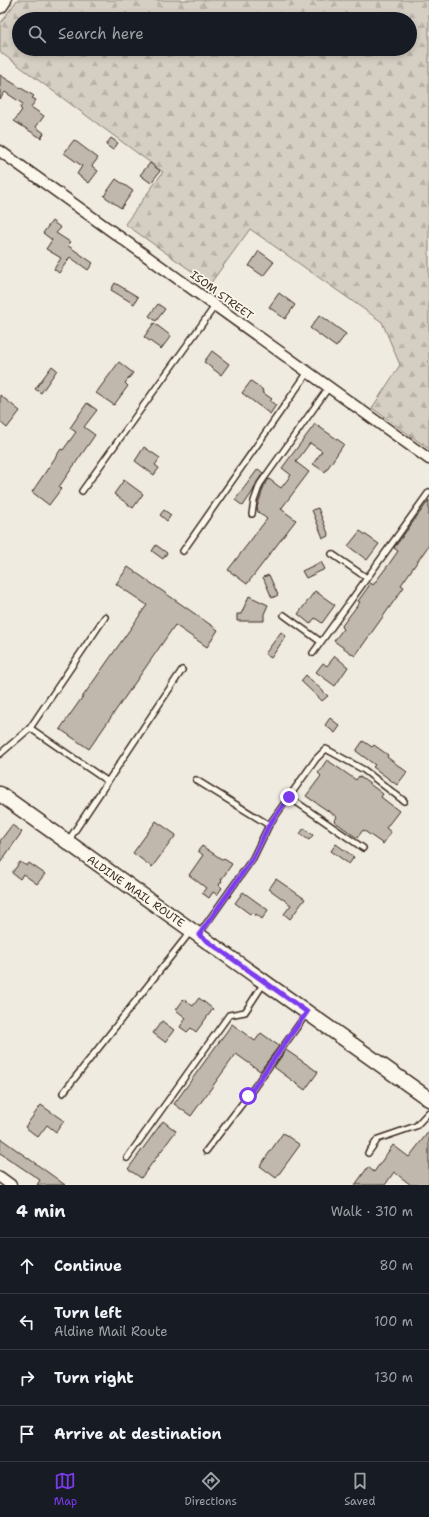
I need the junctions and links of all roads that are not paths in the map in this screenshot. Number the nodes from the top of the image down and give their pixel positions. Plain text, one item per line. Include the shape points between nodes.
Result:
1 (4, 0) edge
2 (0, 6) edge
3 (0, 151) edge
4 (215, 306) junction
5 (308, 372) junction
6 (329, 388) junction
7 (429, 459) edge
8 (82, 491) dead end
9 (429, 492) edge
10 (252, 514) dead end
11 (183, 551) dead end
12 (332, 554) dead end
13 (367, 578) junction
14 (284, 614) dead end
15 (105, 617) dead end
16 (321, 642) junction
17 (313, 653) dead end
18 (182, 670) dead end
19 (30, 728) junction
20 (0, 754) edge
21 (196, 780) dead end
22 (108, 781) junction
23 (0, 794) edge
24 (289, 797) junction
25 (404, 801) dead end
26 (269, 825) junction
27 (68, 842) junction
28 (363, 848) dead end
29 (195, 933) junction
30 (264, 982) junction
31 (307, 1012) junction
32 (63, 1093) dead end
33 (429, 1099) edge
34 (429, 1112) edge
35 (206, 1151) dead end
36 (368, 1153) dead end
37 (128, 1158) dead end
38 (0, 1177) edge
39 (11, 1185) edge

1 - 2 main road
3 - 4 street, ISOM STREET
4 - 5 street, ISOM STREET
4 - 8 lane
5 - 6 street, ISOM STREET
5 - 11 lane
6 - 7 street, ISOM STREET
6 - 10 lane via 260,484
9 - 13 lane
12 - 13 lane
13 - 16 lane
14 - 16 lane
15 - 19 lane
16 - 17 lane
18 - 22 lane
19 - 20 lane
19 - 22 lane
21 - 26 lane
22 - 27 lane
23 - 27 main road, ALDINE MAIL ROUTE
24 - 25 lane via 326,749 364,770
24 - 26 lane
24 - 28 lane
26 - 29 lane via 253,858
27 - 29 main road, ALDINE MAIL ROUTE
29 - 30 main road, ALDINE MAIL ROUTE
29 - 32 lane
30 - 31 main road, ALDINE MAIL ROUTE
30 - 37 lane via 245,1012 229,1015
31 - 33 main road, ALDINE MAIL ROUTE
31 - 35 lane
34 - 36 lane via 416,1126 378,1139
38 - 39 street

